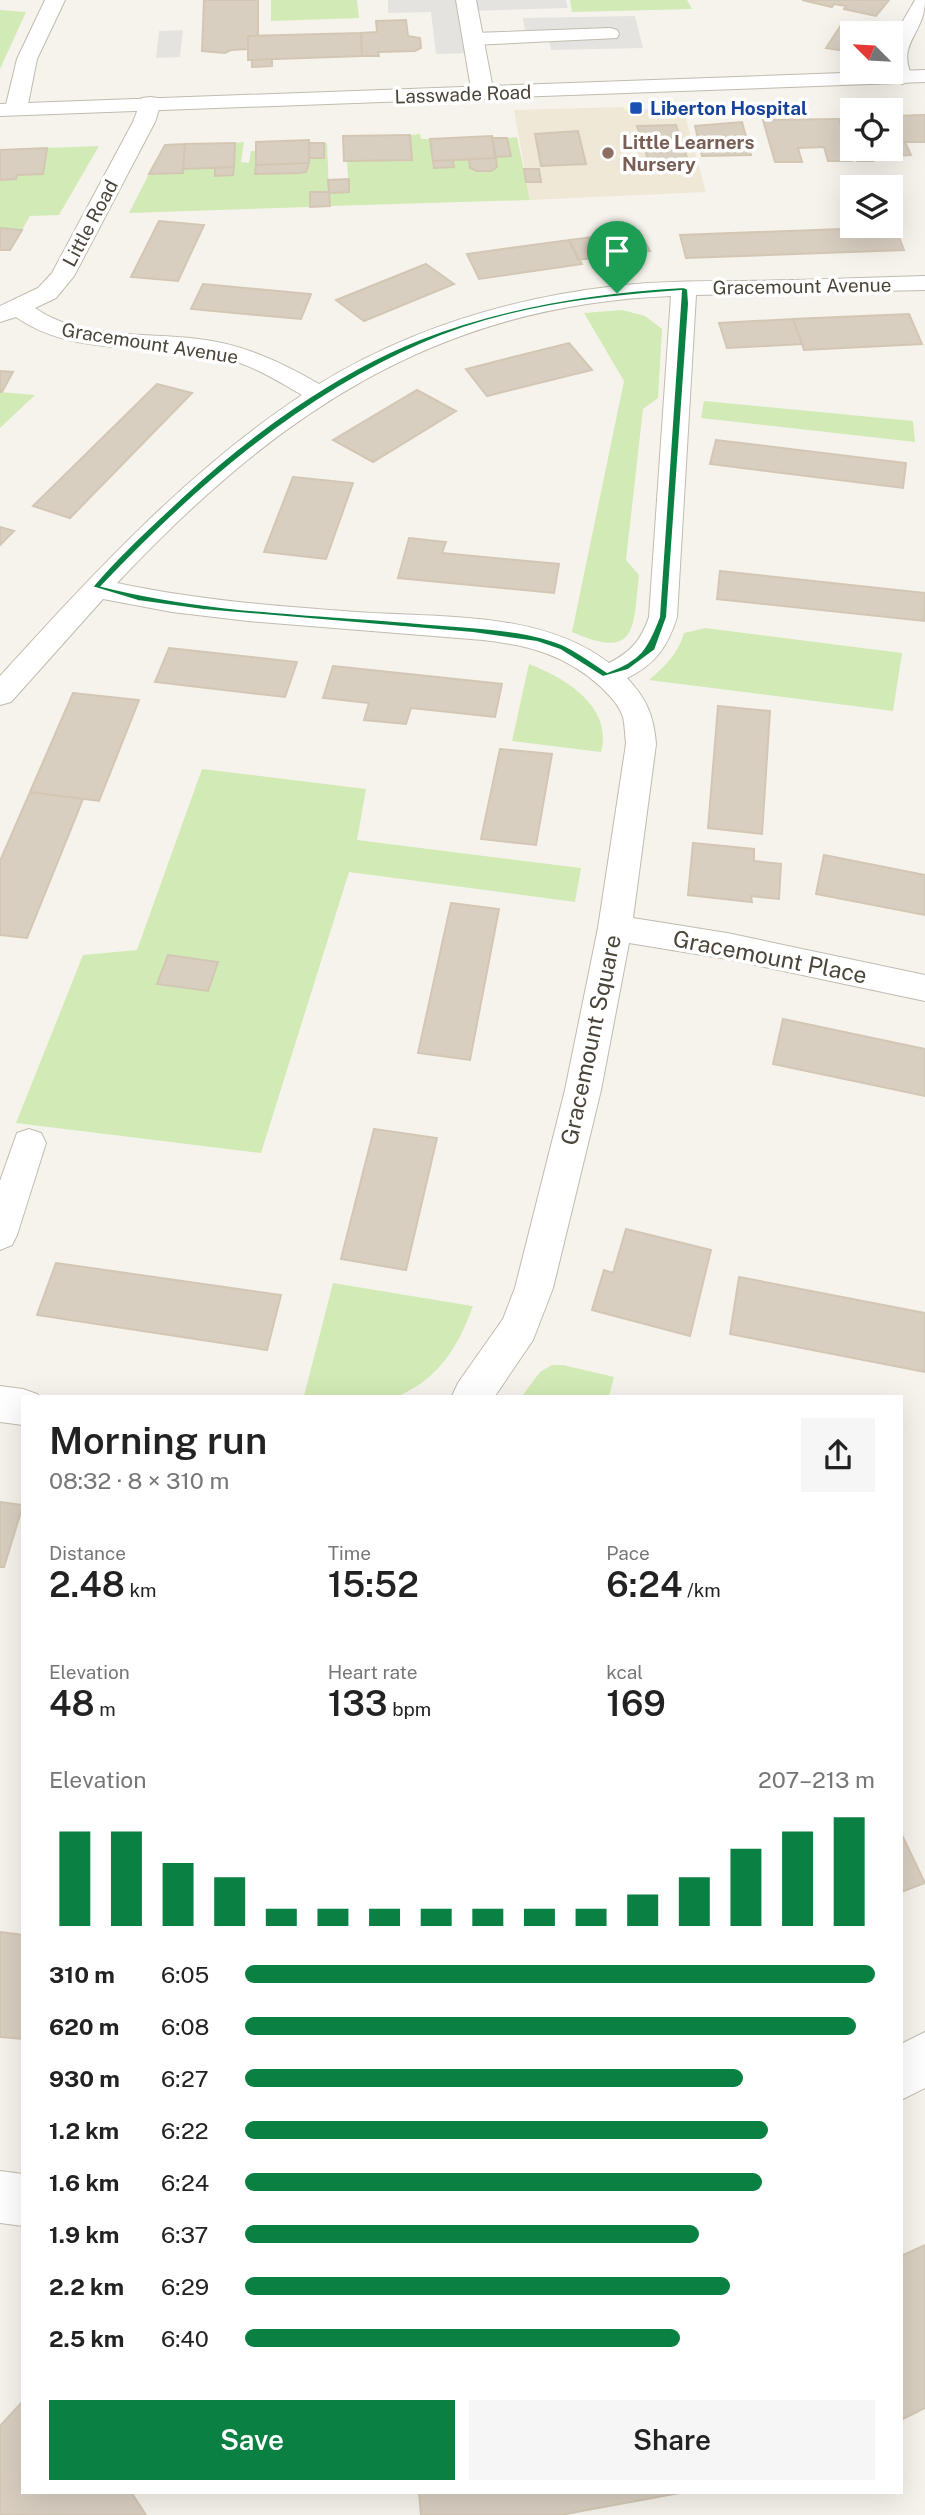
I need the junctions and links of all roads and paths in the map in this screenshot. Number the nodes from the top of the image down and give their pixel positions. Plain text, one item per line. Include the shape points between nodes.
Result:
1 (55, 0) edge
2 (466, 0) edge
3 (924, 0) edge
4 (610, 34) dead end
5 (473, 39) junction
6 (903, 41) edge
7 (925, 76) edge
8 (903, 78) edge
9 (840, 80) edge
10 (483, 94) junction
11 (150, 103) junction
12 (8, 109) edge
13 (925, 283) edge
14 (684, 289) junction
15 (10, 311) edge
16 (320, 395) junction
17 (96, 587) junction
18 (606, 675) junction
19 (0, 695) edge
20 (615, 928) junction
21 (925, 988) edge
22 (29, 1143) dead end
23 (0, 1235) edge
24 (473, 1395) edge
25 (0, 1404) edge
26 (21, 1407) edge
27 (925, 2057) edge
28 (903, 2074) edge
29 (0, 2197) edge
30 (21, 2200) edge

1 - 12 street
2 - 5 street
3 - 6 lane
4 - 5 lane
5 - 10 street
7 - 8 street, Lasswade Road
9 - 10 street, Lasswade Road
10 - 11 street, Lasswade Road
11 - 12 street, Lasswade Road
11 - 15 street, Little Road via 62,276 47,293
13 - 14 street, Gracemount Avenue
14 - 16 street, Gracemount Avenue via 617,293 486,319 388,356
14 - 18 street via 663,617 652,648 625,668
15 - 16 street, Gracemount Avenue via 73,332 223,350 272,368
16 - 17 street, Gracemount Avenue via 206,479
17 - 18 street, Gracemount Square via 203,607 473,630 537,640 563,648
17 - 19 street, Gracemount Avenue
18 - 20 street, Gracemount Square via 638,715 641,744
20 - 21 street, Gracemount Place via 727,946
20 - 24 street, Gracemount Square via 583,1090 534,1287 519,1328
22 - 23 lane
25 - 26 street
27 - 28 street
29 - 30 street

